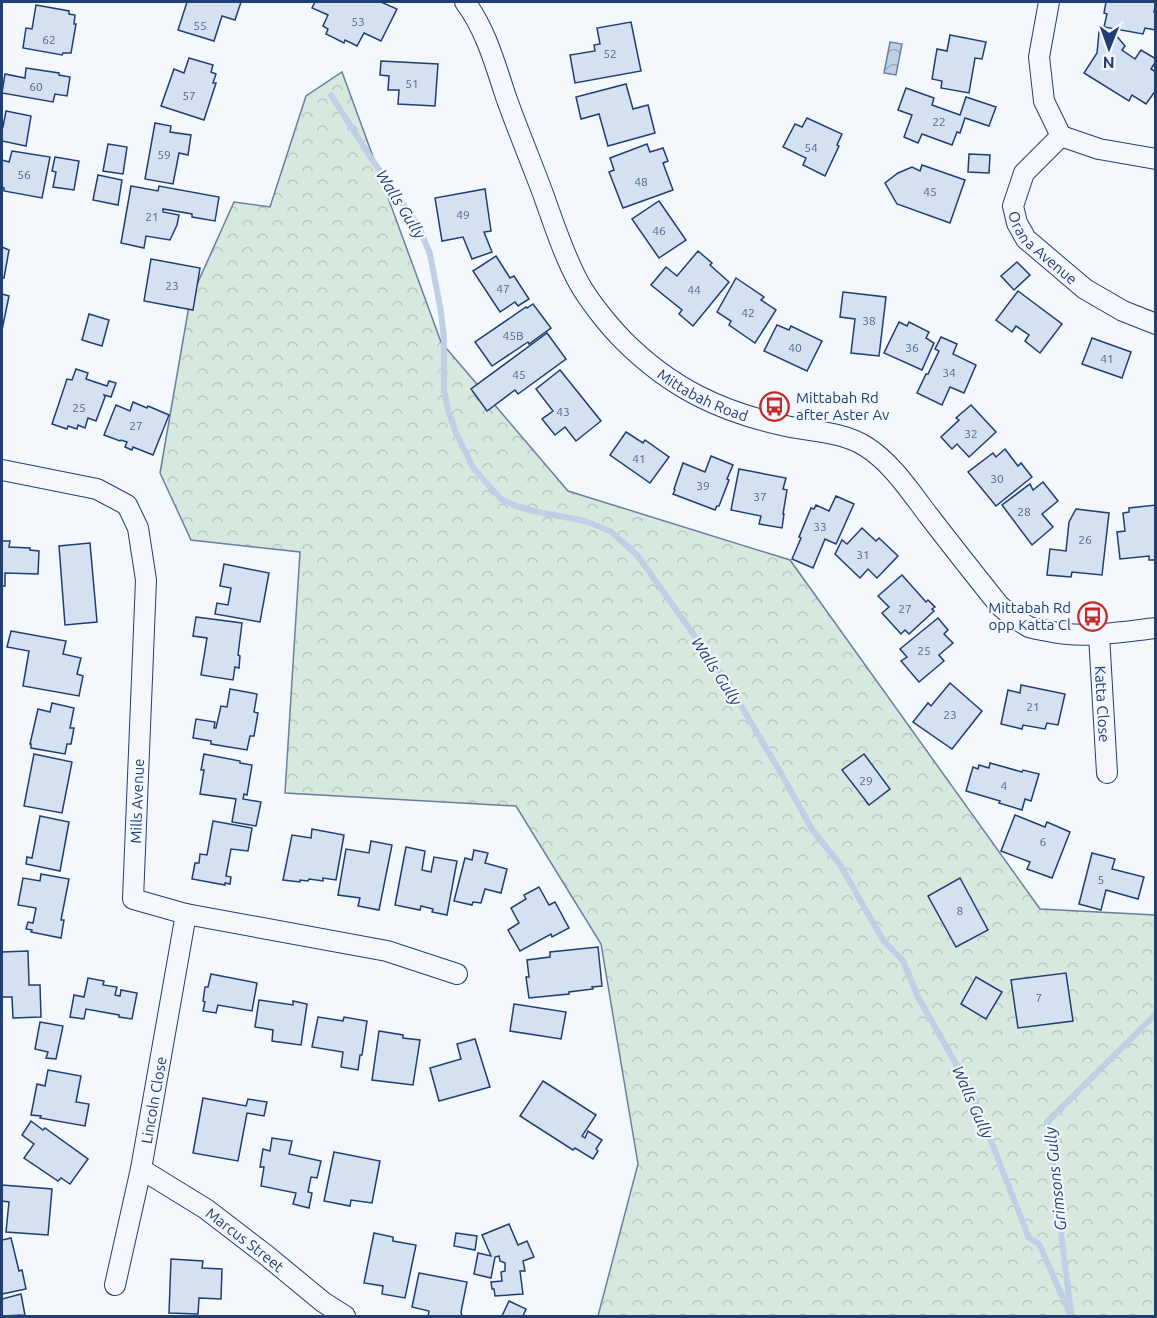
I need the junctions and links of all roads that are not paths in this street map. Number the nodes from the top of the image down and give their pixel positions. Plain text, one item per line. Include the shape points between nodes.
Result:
1 (465, 2) edge
2 (1049, 2) edge
3 (1060, 136) junction
4 (1155, 159) edge
5 (1155, 324) edge
6 (2, 470) edge
7 (1155, 628) edge
8 (1099, 634) junction
9 (1107, 773) dead end
10 (186, 914) junction
11 (457, 974) dead end
12 (141, 1169) junction
13 (115, 1285) dead end
14 (345, 1317) edge

1 - 8 street, Mittabah Road via 490,46 560,240 580,284 624,340 663,374 698,397 746,416 847,436 864,445 900,479 999,605 1015,618 1031,627 1057,633
2 - 3 street via 1039,57 1044,101
3 - 4 street via 1100,149
3 - 5 street, Orana Avenue via 1024,173 1013,206 1017,223 1026,239 1085,290
6 - 10 street, Mills Avenue via 97,489 127,505 138,528 146,580 133,899
7 - 8 street, Mittabah Road
8 - 9 street, Katta Close
10 - 11 street, Mills Avenue via 387,951
10 - 12 street, Lincoln Close
12 - 13 street, Lincoln Close
12 - 14 street, Marcus Street via 206,1209

